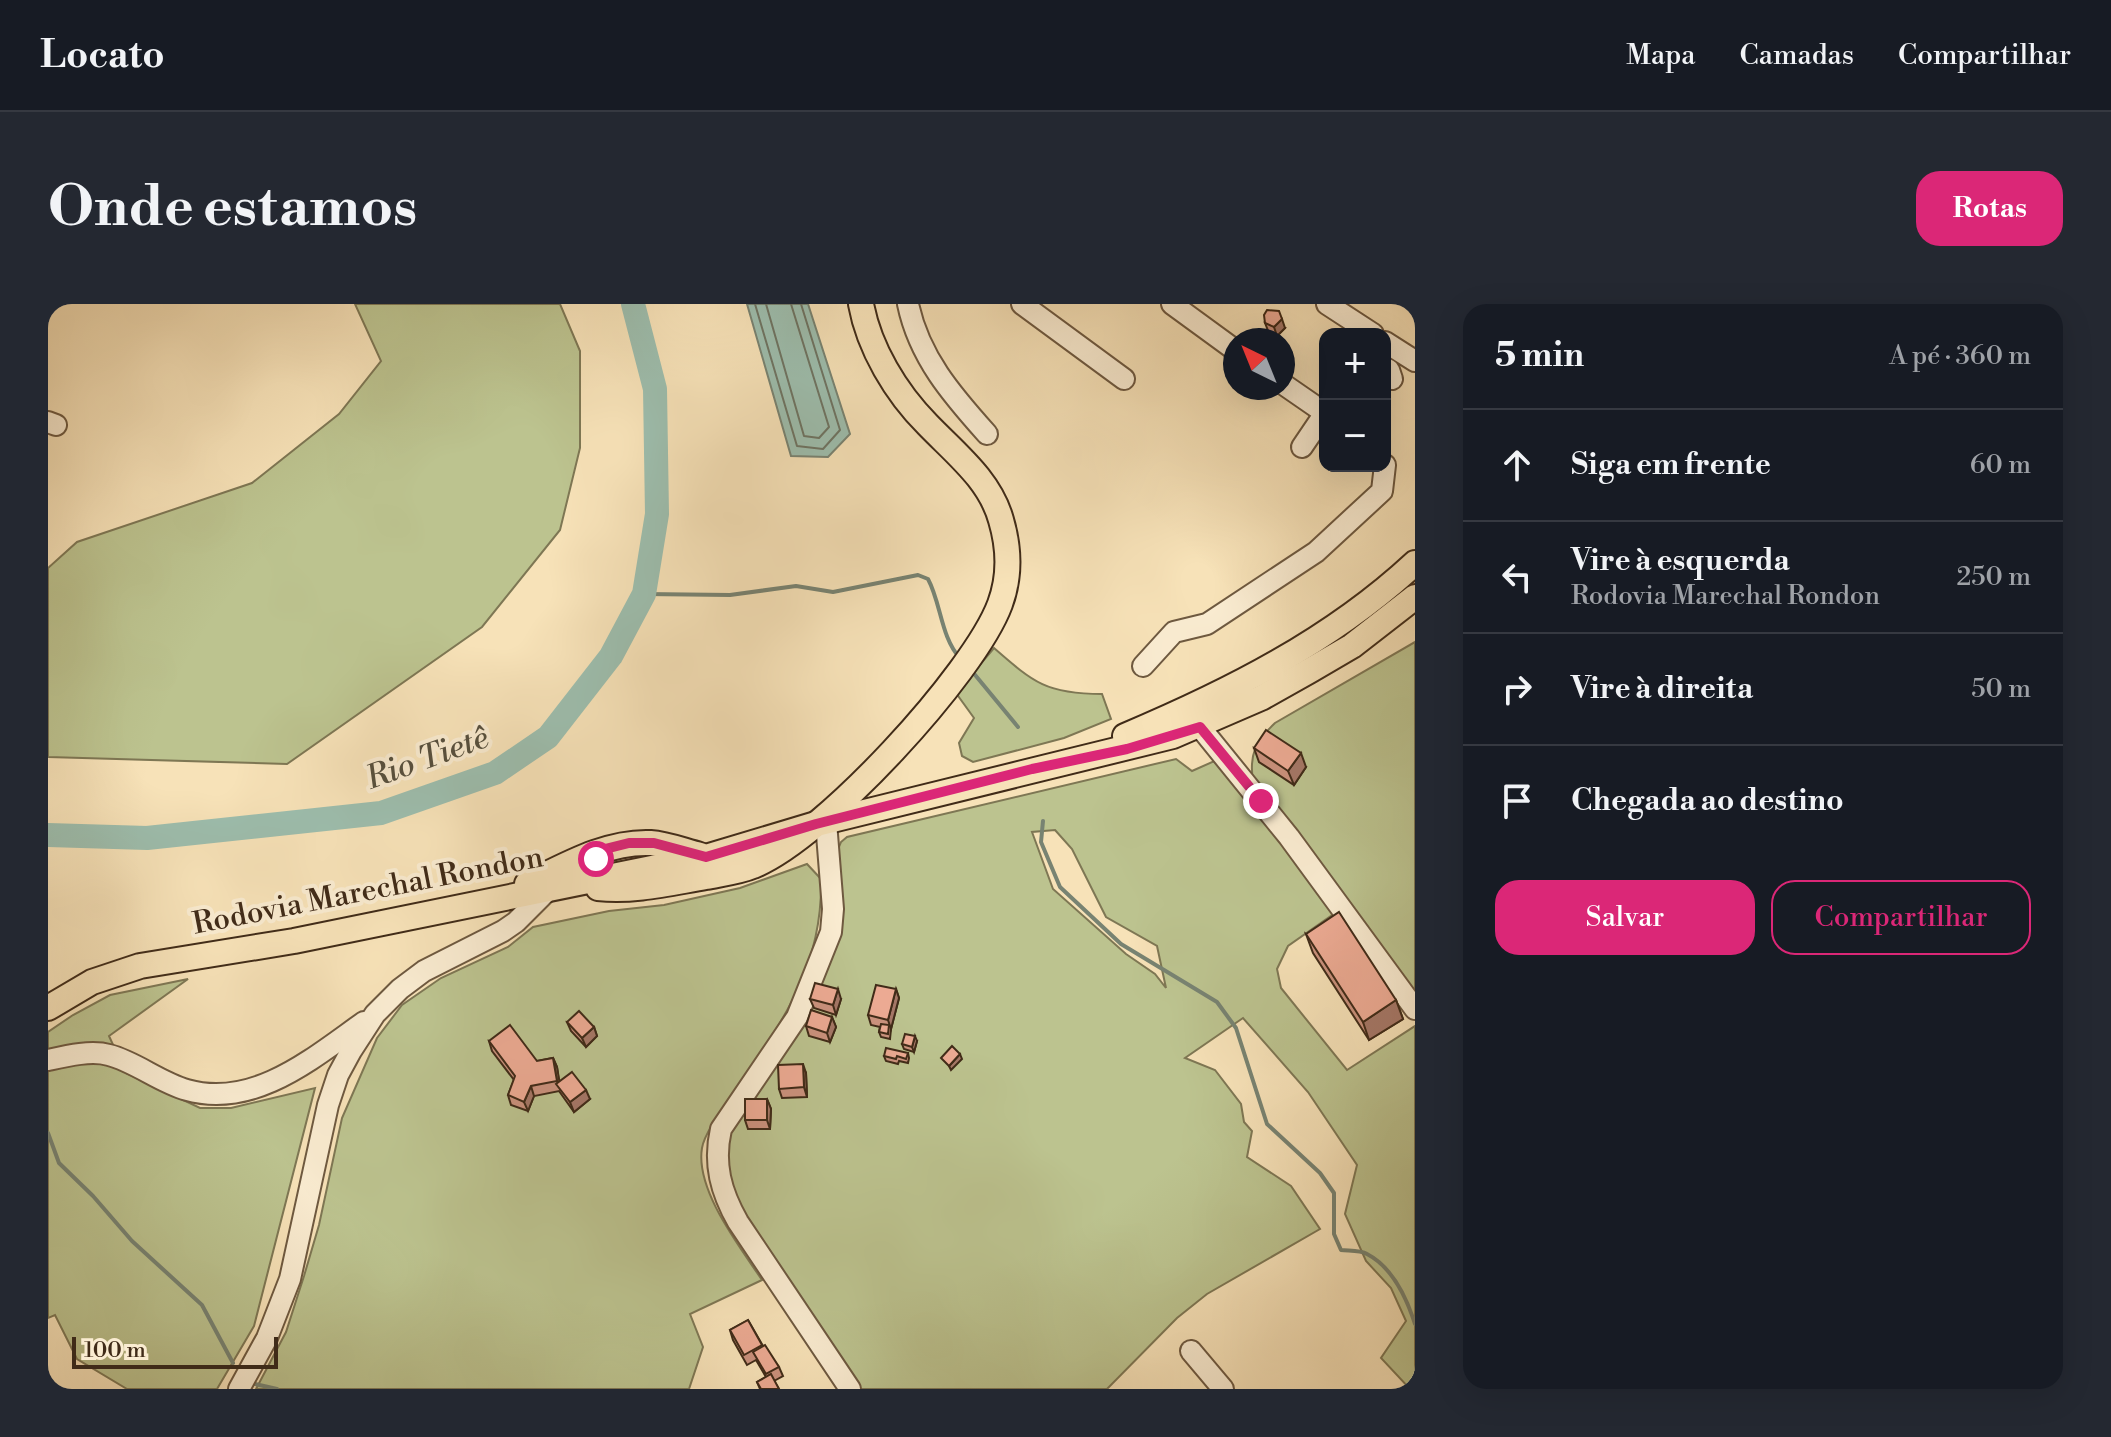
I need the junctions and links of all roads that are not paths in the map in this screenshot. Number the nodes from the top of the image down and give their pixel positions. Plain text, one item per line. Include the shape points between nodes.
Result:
1 (861, 304) edge
2 (908, 304) edge
3 (1022, 304) edge
4 (1172, 304) edge
5 (1327, 304) edge
6 (1364, 328) edge
7 (1223, 341) edge
8 (1391, 346) edge
9 (1415, 361) edge
10 (1124, 379) dead end
11 (1295, 392) edge
12 (1319, 409) edge
13 (1319, 422) edge
14 (987, 434) dead end
15 (1302, 447) dead end
16 (1384, 472) edge
17 (1415, 563) edge
18 (1415, 597) edge
19 (1143, 666) dead end
20 (1200, 727) junction
21 (1032, 769) junction
22 (868, 775) junction
23 (821, 823) junction
24 (601, 850) junction
25 (718, 854) junction
26 (606, 883) junction
27 (559, 887) junction
28 (490, 901) junction
29 (48, 1008) edge
30 (1415, 1009) edge
31 (375, 1014) junction
32 (48, 1060) edge
33 (1191, 1351) dead end
34 (239, 1389) edge
35 (850, 1389) edge
36 (1223, 1389) edge

1 - 22 main road via 899,391 989,492 1007,545 1007,573 996,614 902,743
2 - 14 street via 914,332 929,361
3 - 10 street
4 - 7 street
5 - 6 street
8 - 9 street
11 - 12 street
13 - 15 street
16 - 19 street via 1382,491 1316,552 1207,624 1174,632
17 - 21 main road, Rodovia Marechal Rondon via 1302,648 1220,694 1119,739
18 - 20 main road, Rodovia Marechal Rondon via 1352,646
20 - 21 main road, Rodovia Marechal Rondon
20 - 30 street via 1289,837
21 - 23 main road, Rodovia Marechal Rondon
22 - 23 main road
22 - 25 main road
23 - 25 main road, Rodovia Marechal Rondon
23 - 26 main road via 751,867 648,888
23 - 35 street via 833,909 831,932 797,1017 721,1129 717,1156 726,1201
24 - 25 main road via 654,843
24 - 26 main road via 595,864
24 - 28 main road
25 - 26 main road, Rodovia Marechal Rondon
26 - 27 main road, Rodovia Marechal Rondon
27 - 28 main road, Rodovia Marechal Rondon
27 - 31 street via 503,931 424,971
28 - 29 main road, Rodovia Marechal Rondon via 140,966 92,982
31 - 32 street via 280,1078 240,1092 187,1090 107,1054
31 - 34 street via 338,1075 290,1279
33 - 36 street

